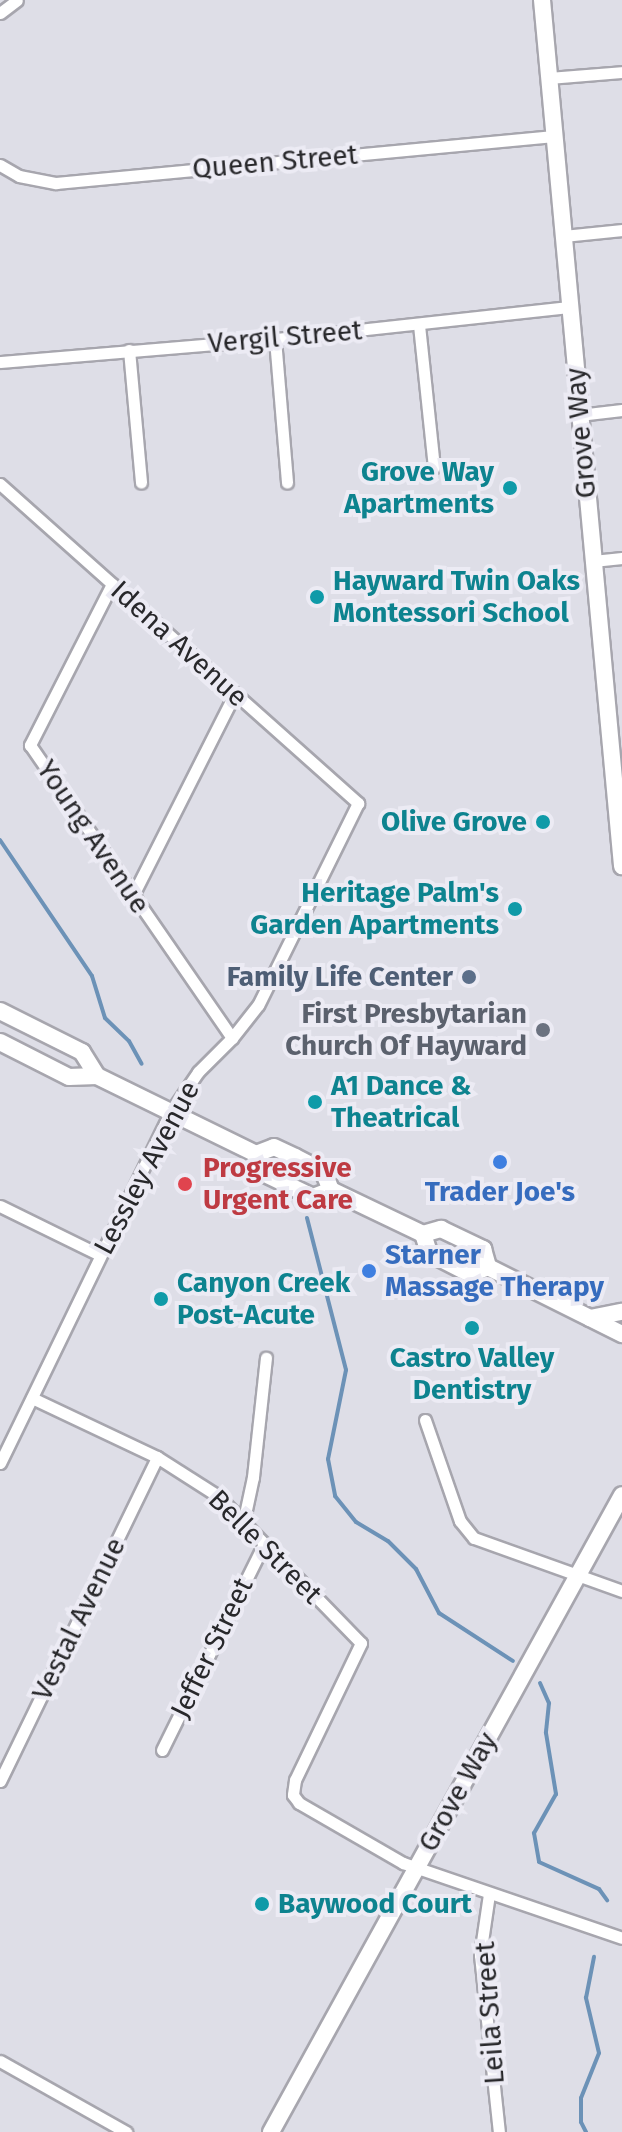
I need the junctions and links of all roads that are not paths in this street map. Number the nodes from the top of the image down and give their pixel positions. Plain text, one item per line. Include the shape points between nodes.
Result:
1 (17, 0) edge
2 (542, 0) edge
3 (0, 13) edge
4 (622, 72) edge
5 (548, 78) junction
6 (554, 136) junction
7 (0, 165) edge
8 (622, 230) edge
9 (564, 236) junction
10 (570, 307) junction
11 (419, 325) junction
12 (275, 339) junction
13 (129, 350) junction
14 (0, 362) edge
15 (622, 410) edge
16 (579, 415) junction
17 (434, 467) dead end
18 (141, 482) dead end
19 (287, 482) dead end
20 (0, 484) edge
21 (622, 558) edge
22 (593, 561) junction
23 (112, 584) junction
24 (235, 693) junction
25 (358, 803) joint
26 (622, 866) edge
27 (133, 895) junction
28 (0, 1011) edge
29 (232, 1038) junction
30 (0, 1042) edge
31 (97, 1076) junction
32 (170, 1113) junction
33 (256, 1154) junction
34 (331, 1190) junction
35 (0, 1206) edge
36 (423, 1234) junction
37 (100, 1255) junction
38 (488, 1267) junction
39 (622, 1312) edge
40 (590, 1318) junction
41 (622, 1334) edge
42 (266, 1358) dead end
43 (32, 1398) junction
44 (425, 1420) dead end
45 (157, 1457) junction
46 (0, 1463) edge
47 (622, 1495) edge
48 (244, 1519) junction
49 (263, 1546) junction
50 (578, 1576) junction
51 (622, 1591) edge
52 (162, 1750) dead end
53 (0, 1781) edge
54 (417, 1868) junction
55 (489, 1894) junction
56 (622, 1938) edge
57 (0, 2061) edge
58 (126, 2132) edge
59 (271, 2132) edge
60 (499, 2132) edge

1 - 3 street
2 - 5 main road, Grove Way
4 - 5 street
5 - 6 main road, Grove Way
6 - 7 street, Queen Street via 56,183 19,176
6 - 9 main road, Grove Way
8 - 9 street
9 - 10 main road, Grove Way
10 - 11 street, Vergil Street
10 - 16 main road, Grove Way
11 - 12 street, Vergil Street
11 - 17 street
12 - 13 street, Vergil Street
12 - 19 street
13 - 14 street, Vergil Street
13 - 18 street
15 - 16 street
16 - 22 main road, Grove Way
20 - 23 street, Idena Avenue
21 - 22 street
22 - 26 main road, Grove Way
23 - 24 street, Idena Avenue
23 - 27 street, Young Avenue via 30,745
24 - 25 street, Idena Avenue
24 - 27 street
25 - 29 street, Lessley Avenue via 258,1005
27 - 29 street, Young Avenue
28 - 31 main road via 82,1052
29 - 32 street, Lessley Avenue via 198,1072
30 - 31 main road via 69,1077
31 - 32 main road
32 - 33 main road
32 - 37 street, Lessley Avenue
33 - 34 main road via 274,1147 295,1157 323,1171
33 - 34 main road via 261,1172 313,1197
34 - 36 main road
35 - 37 street
36 - 38 main road via 441,1229 483,1249
36 - 38 main road via 429,1253 462,1271 470,1274
37 - 43 street, Lessley Avenue
38 - 40 main road
39 - 40 main road
40 - 41 main road
42 - 48 street
43 - 45 street, Belle Street
43 - 46 street, Lessley Avenue
44 - 50 street via 466,1531 487,1544
45 - 48 street, Belle Street
45 - 53 street, Vestal Avenue
47 - 50 main road, Grove Way
48 - 49 street, Belle Street
49 - 52 street, Jeffer Street
49 - 54 street, Belle Street via 361,1643 302,1765 293,1795 308,1811
50 - 51 street
50 - 54 main road, Grove Way
54 - 55 street
54 - 59 main road, Grove Way
55 - 56 street
55 - 60 street, Leila Street via 480,1955
57 - 58 street

